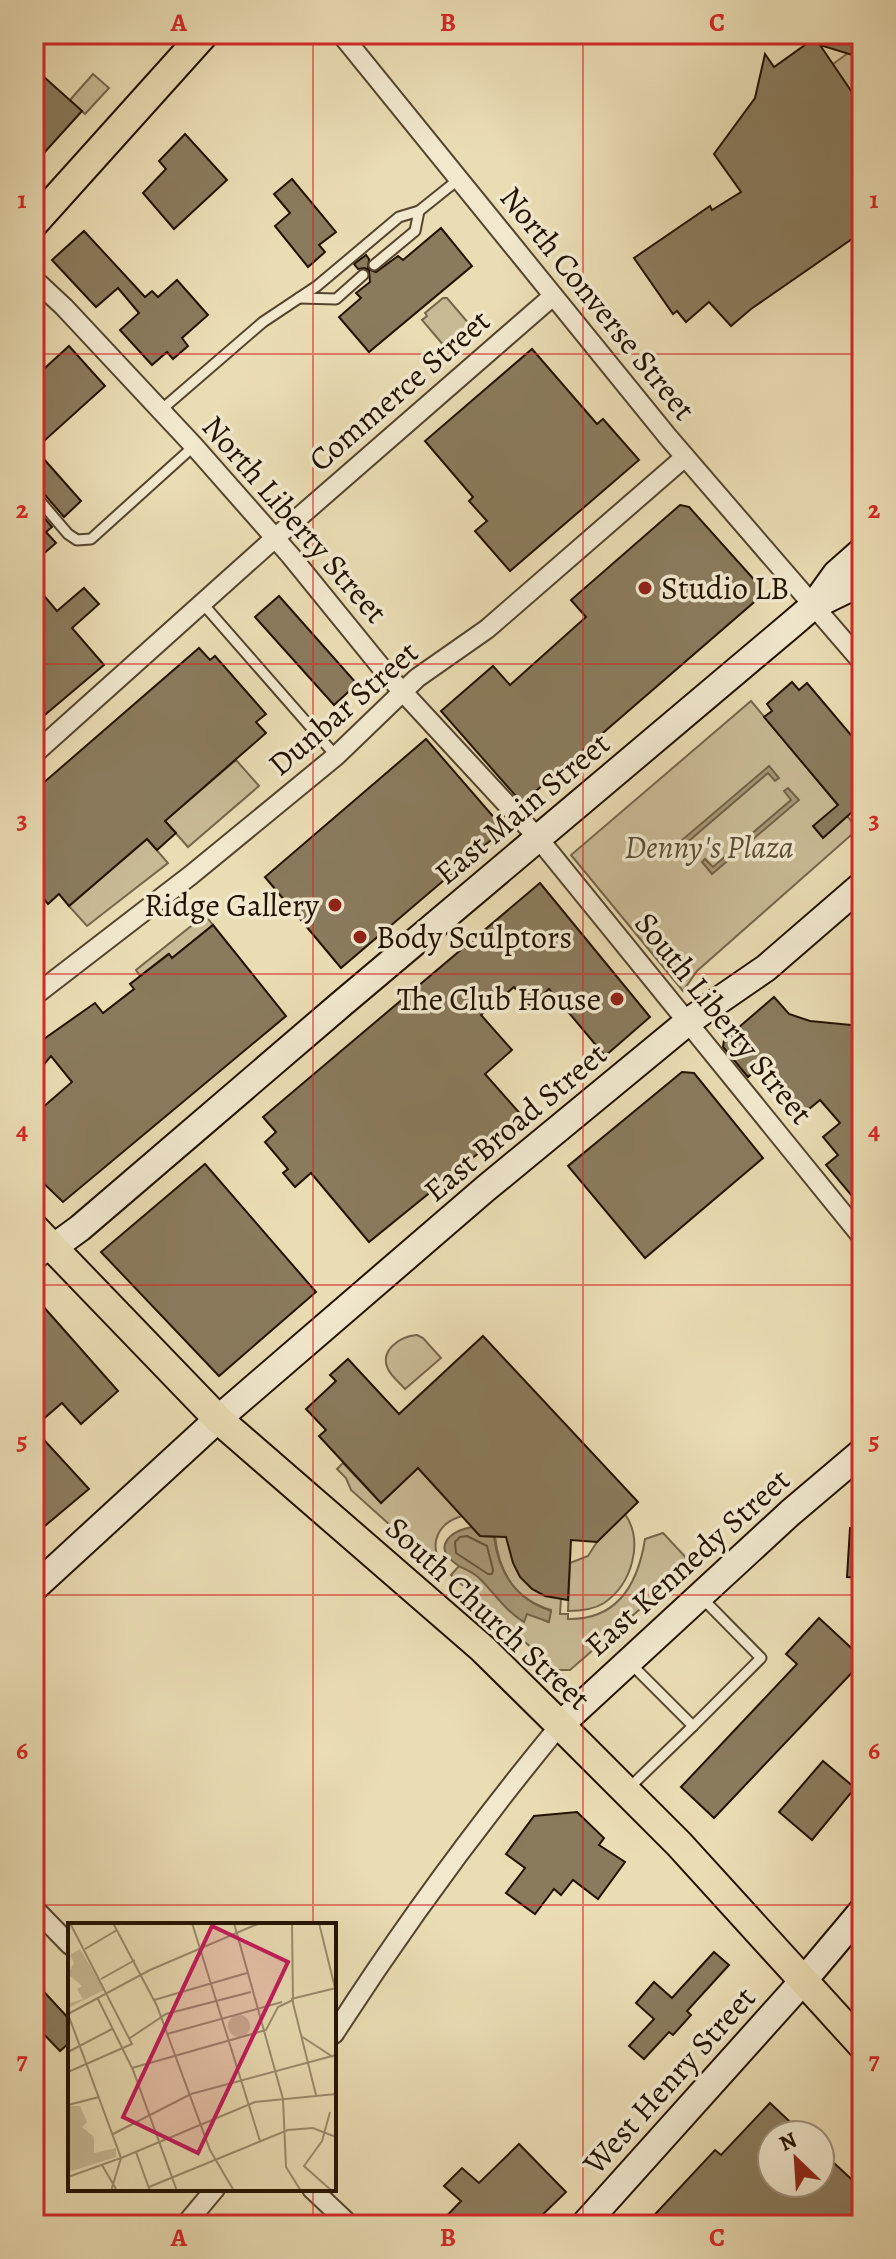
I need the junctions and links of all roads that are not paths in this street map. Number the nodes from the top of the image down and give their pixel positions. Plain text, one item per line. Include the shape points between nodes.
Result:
1 (204, 34) edge
2 (341, 34) edge
3 (459, 179) junction
4 (419, 211) junction
5 (34, 223) edge
6 (374, 265) dead end
7 (363, 275) dead end
8 (34, 279) edge
9 (553, 296) junction
10 (299, 298) junction
11 (161, 410) junction
12 (194, 446) junction
13 (685, 457) junction
14 (34, 494) edge
15 (275, 538) junction
16 (862, 551) edge
17 (862, 579) edge
18 (203, 604) junction
19 (813, 606) junction
20 (862, 662) edge
21 (403, 691) junction
22 (34, 754) edge
23 (336, 756) junction
24 (538, 838) junction
25 (862, 885) edge
26 (34, 996) edge
27 (689, 1021) junction
28 (862, 1237) edge
29 (41, 1245) edge
30 (218, 1419) junction
31 (862, 1452) edge
32 (34, 1588) edge
33 (700, 1596) junction
34 (628, 1662) junction
35 (560, 1725) junction
36 (693, 1726) junction
37 (626, 1791) junction
38 (34, 1908) edge
39 (862, 1911) edge
40 (68, 1943) edge
41 (804, 1980) junction
42 (336, 2031) edge
43 (862, 2045) edge
44 (213, 2191) edge
45 (314, 2191) edge
46 (185, 2225) edge
47 (350, 2225) edge
48 (584, 2225) edge

1 - 5 main road
2 - 3 street, North Converse Street
3 - 4 lane
3 - 9 street, North Converse Street
4 - 6 lane via 415,231
4 - 10 lane via 399,217
7 - 10 lane via 336,299
8 - 11 street, North Liberty Street
9 - 13 street, North Converse Street
9 - 15 street, Commerce Street
10 - 11 lane via 263,322
11 - 12 street, North Liberty Street
12 - 14 lane via 91,539 68,534
12 - 15 street, North Liberty Street
13 - 19 street, North Converse Street
13 - 21 street, Dunbar Street via 487,629
15 - 18 street, Commerce Street
15 - 21 street, North Liberty Street
16 - 19 street, East Main Street via 836,574
17 - 19 street, East Main Street
18 - 22 street, Commerce Street
18 - 23 lane
19 - 20 street, North Converse Street
19 - 24 street, East Main Street
21 - 23 street, Dunbar Street
21 - 24 street, North Liberty Street
23 - 26 street, Dunbar Street
24 - 27 street, South Liberty Street
24 - 29 street, East Main Street via 80,1228
25 - 27 street, East Broad Street via 766,968
27 - 28 street, South Liberty Street
27 - 30 street, East Broad Street
29 - 30 main road, South Church Street
30 - 32 street, East Broad Street
30 - 35 main road, South Church Street via 483,1649
31 - 33 street, East Kennedy Street
33 - 34 street, East Kennedy Street
33 - 36 lane via 761,1658
34 - 35 street, East Kennedy Street
34 - 36 lane
35 - 37 main road, South Church Street
35 - 42 street
36 - 37 lane
37 - 41 main road, South Church Street
38 - 40 street
39 - 41 street, West Henry Street
41 - 43 main road, South Church Street
41 - 48 street, West Henry Street
44 - 46 street
45 - 47 street

